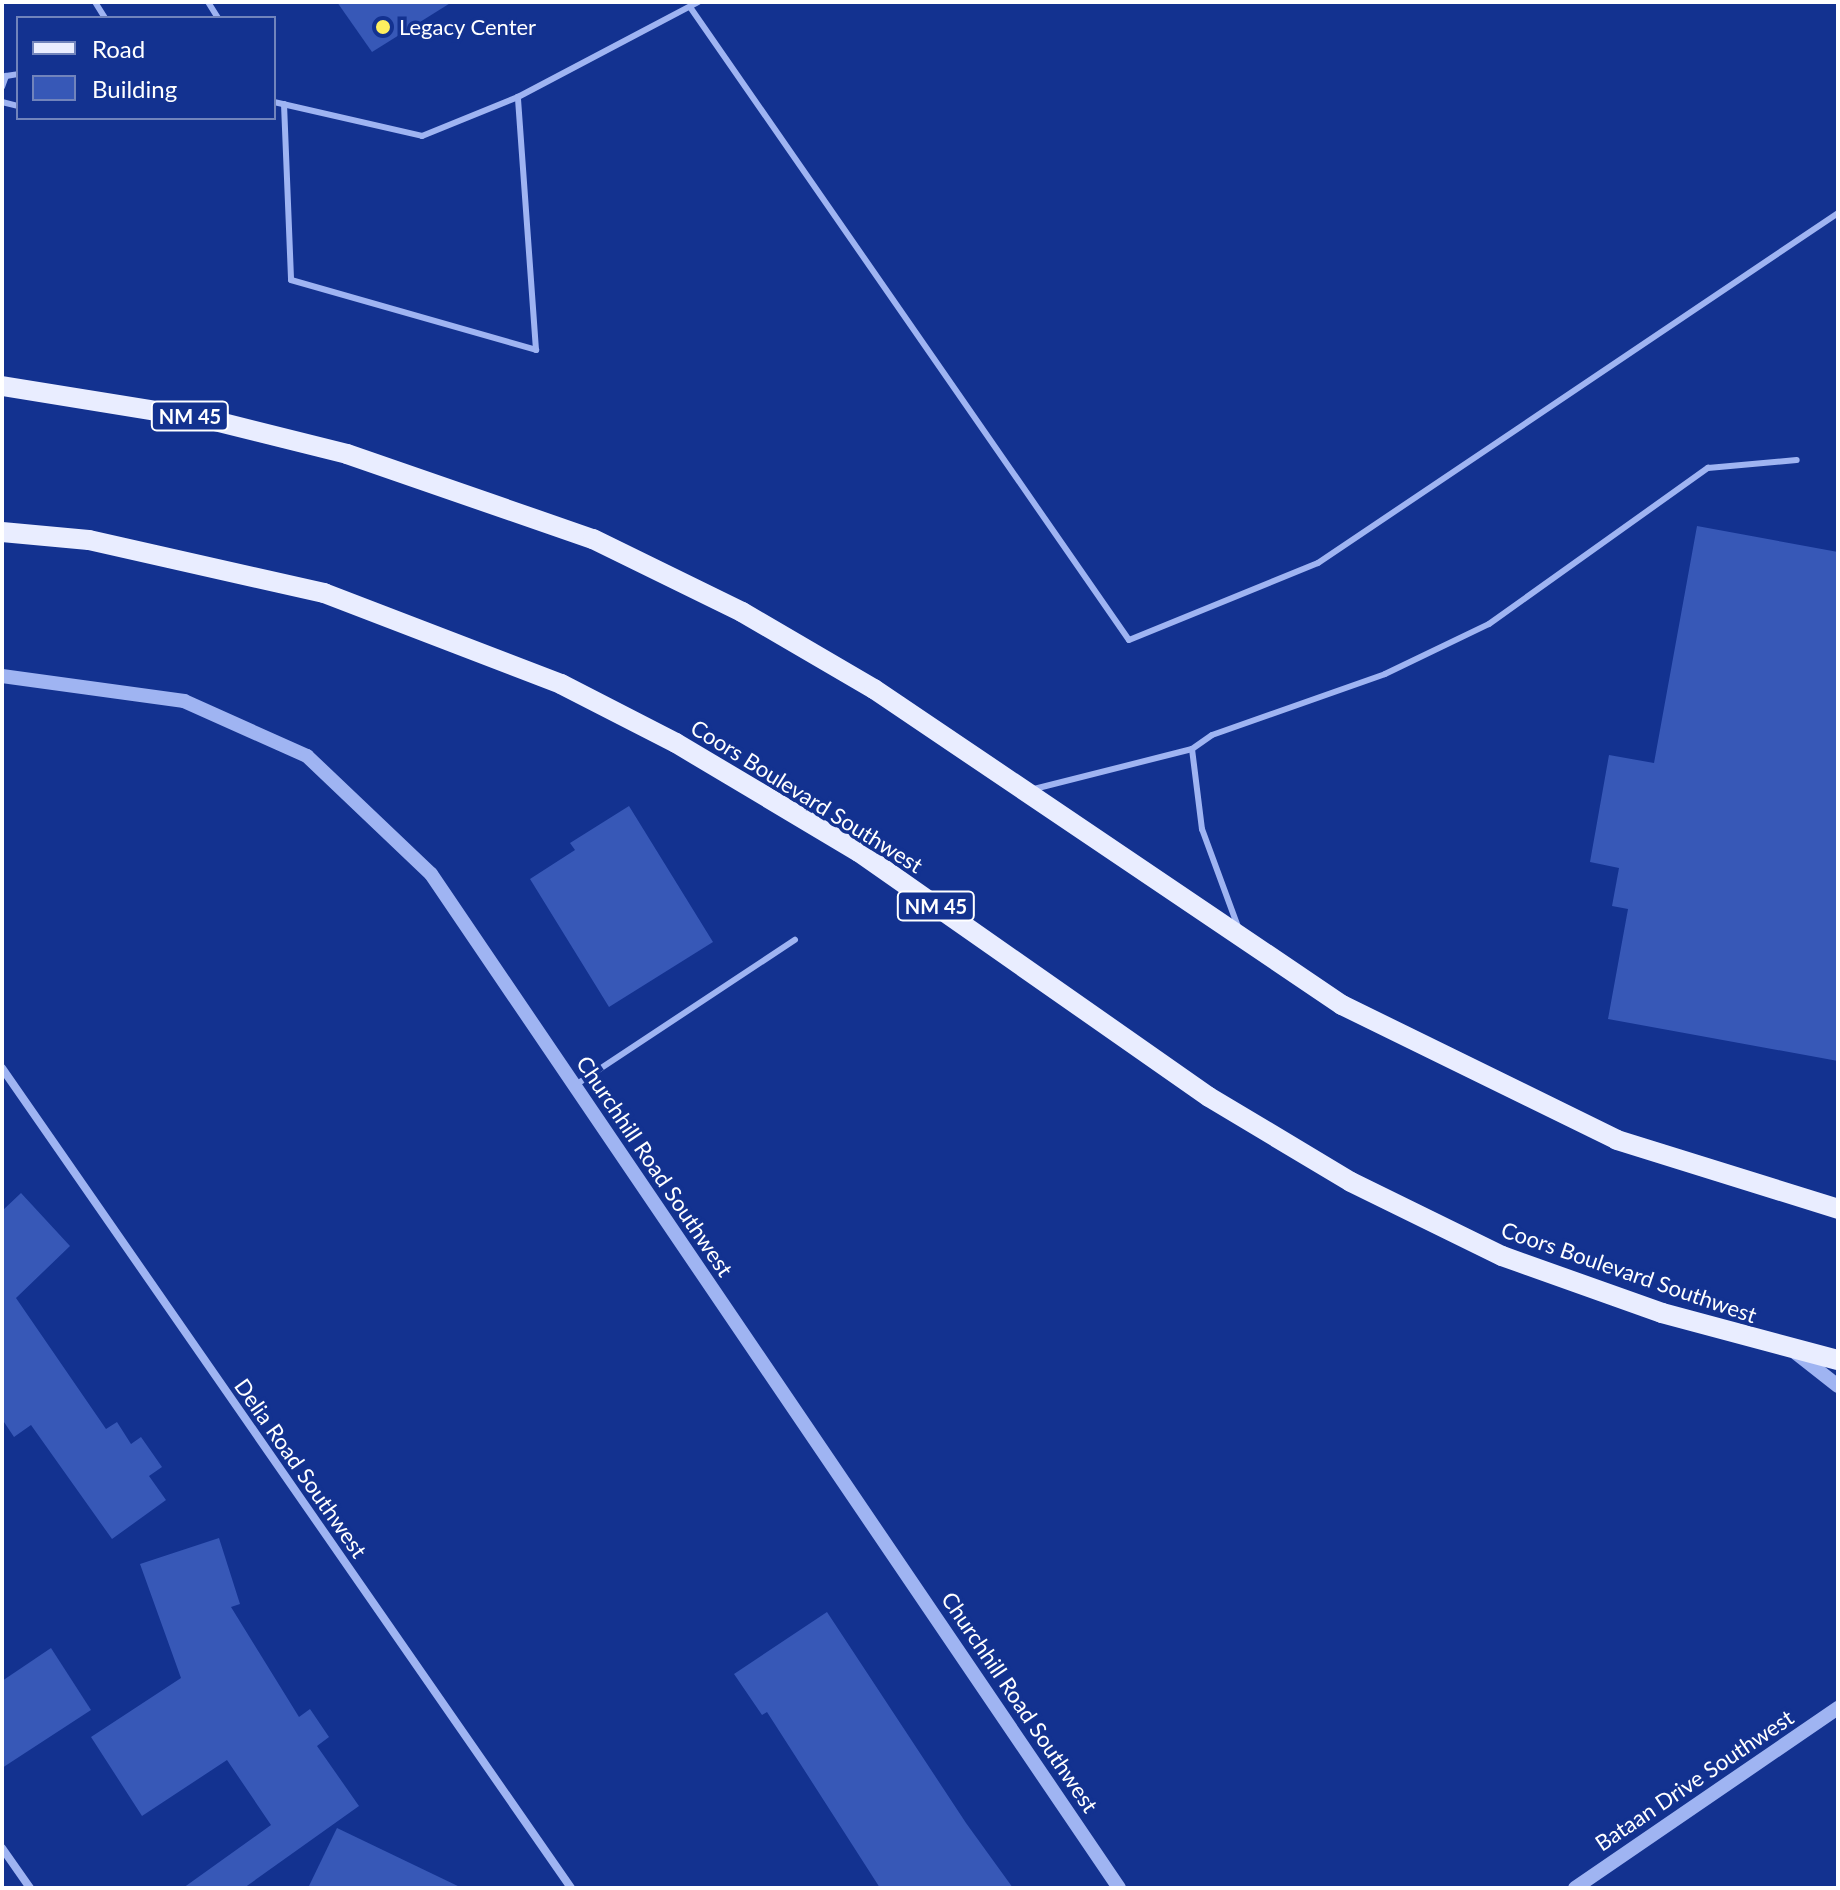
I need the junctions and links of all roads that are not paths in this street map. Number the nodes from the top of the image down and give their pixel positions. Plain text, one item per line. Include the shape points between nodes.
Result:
1 (698, 2) edge
2 (690, 7) junction
3 (16, 74) edge
4 (2, 87) edge
5 (518, 97) junction
6 (276, 102) edge
7 (284, 104) junction
8 (1838, 213) edge
9 (2, 386) edge
10 (1797, 460) dead end
11 (2, 532) edge
12 (2, 676) edge
13 (1192, 749) junction
14 (1028, 791) junction
15 (795, 940) dead end
16 (1243, 940) junction
17 (2, 1068) edge
18 (574, 1086) junction
19 (1838, 1209) edge
20 (1796, 1353) junction
21 (1838, 1360) edge
22 (1838, 1386) edge
23 (1838, 1708) edge
24 (2, 1848) edge
25 (30, 1888) edge
26 (571, 1888) edge
27 (1119, 1888) edge
28 (1575, 1888) edge

1 - 2 lane
2 - 5 lane
2 - 8 lane via 1129,640 1318,563
3 - 4 lane via 6,76
5 - 7 lane via 422,136
5 - 7 lane via 536,350 291,280
6 - 7 lane
9 - 14 main road, NM 45 via 211,420 347,454 564,528 742,612 874,689
10 - 13 lane via 1708,468 1489,624 1385,674 1212,735
11 - 20 main road, Coors Boulevard Southwest / NM 45 via 103,543 324,593 561,684 676,743 859,852 1209,1097 1351,1182 1502,1256
12 - 18 street, Churchhill Road Southwest via 184,701 307,756 431,874
13 - 14 lane
13 - 16 lane via 1202,829
14 - 16 main road, NM 45
15 - 18 lane
16 - 19 main road, NM 45 via 1342,1005 1617,1140
17 - 26 street, Delia Road Southwest
18 - 27 street, Churchhill Road Southwest
20 - 21 main road, Coors Boulevard Southwest / NM 45
20 - 22 street
23 - 28 street, Bataan Drive Southwest
24 - 25 street

